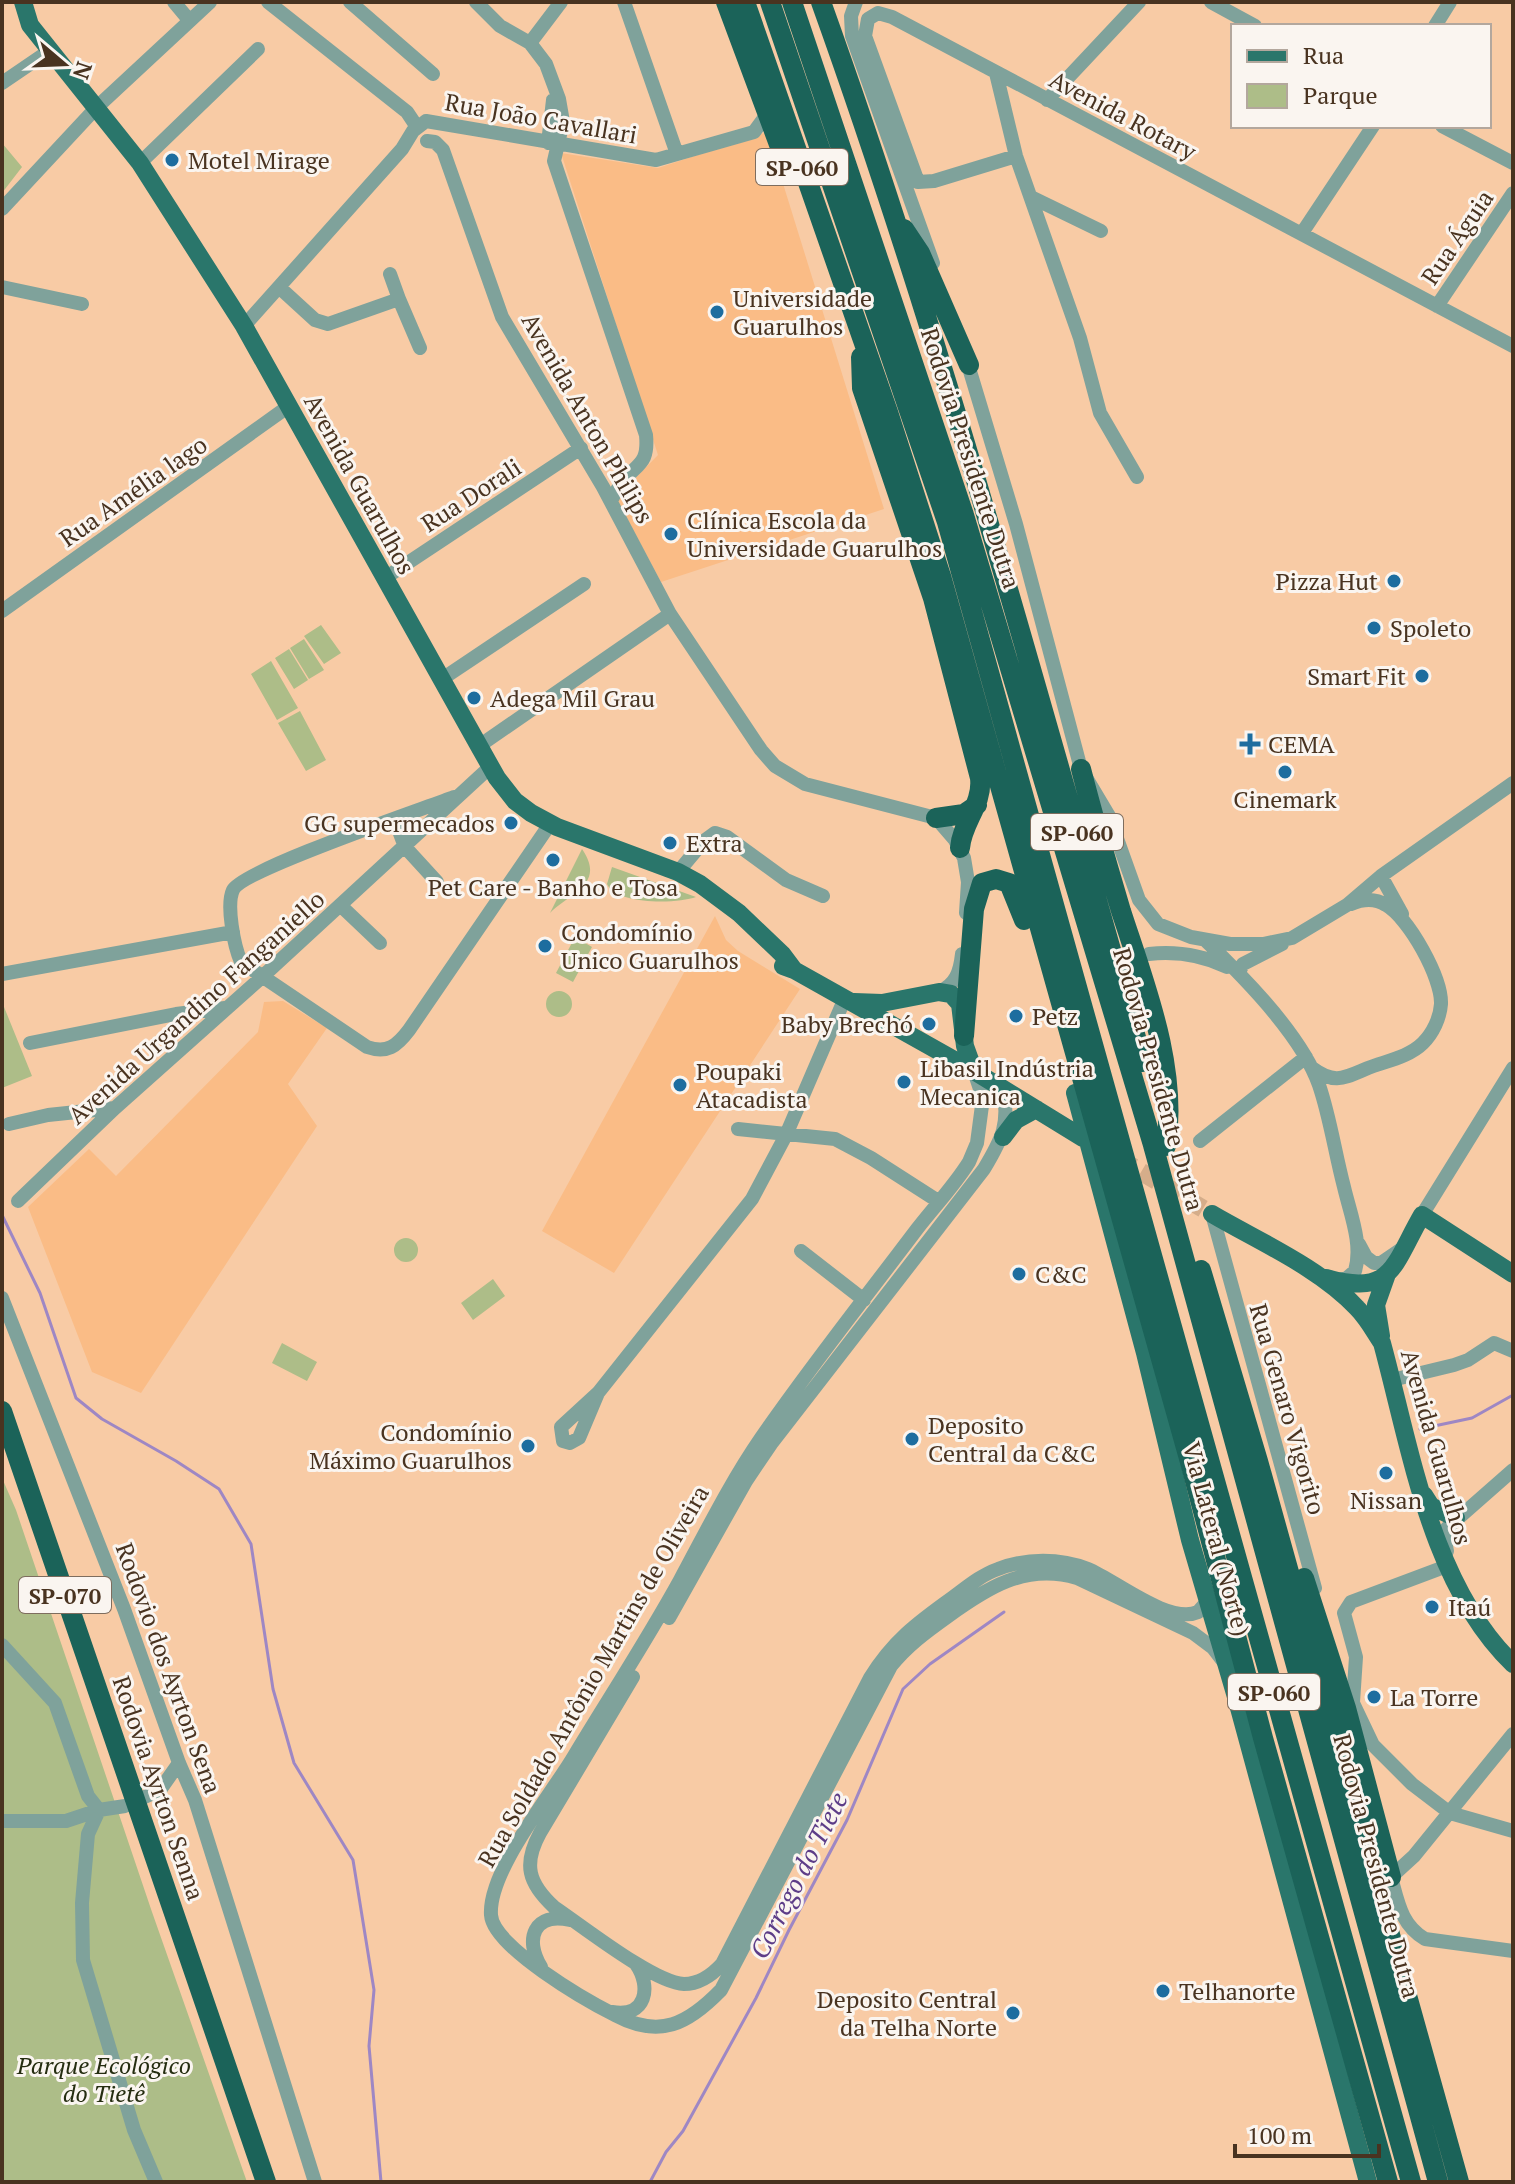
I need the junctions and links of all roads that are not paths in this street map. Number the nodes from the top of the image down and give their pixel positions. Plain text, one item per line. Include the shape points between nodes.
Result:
1 (23, 2) edge
2 (174, 2) edge
3 (210, 2) edge
4 (268, 2) edge
5 (350, 2) edge
6 (476, 2) edge
7 (561, 2) edge
8 (624, 2) edge
9 (726, 2) edge
10 (745, 2) edge
11 (770, 2) edge
12 (792, 2) edge
13 (821, 2) edge
14 (856, 2) edge
15 (1139, 2) edge
16 (1211, 2) edge
17 (1450, 2) edge
18 (189, 20) junction
19 (1251, 24) edge
20 (1436, 24) edge
21 (530, 43) junction
22 (258, 49) dead end
23 (49, 51) junction
24 (996, 73) junction
25 (433, 74) dead end
26 (2, 83) edge
27 (1047, 100) junction
28 (96, 108) junction
29 (768, 113) junction
30 (424, 124) junction
31 (459, 128) junction
32 (1372, 128) edge
33 (1446, 128) edge
34 (427, 141) junction
35 (554, 144) junction
36 (402, 149) junction
37 (443, 150) junction
38 (677, 154) junction
39 (1016, 156) junction
40 (140, 163) junction
41 (1513, 163) edge
42 (1513, 193) edge
43 (1033, 198) junction
44 (2, 209) edge
45 (891, 209) junction
46 (1101, 231) dead end
47 (1302, 233) junction
48 (390, 274) dead end
49 (2, 287) edge
50 (280, 288) junction
51 (399, 299) junction
52 (82, 304) dead end
53 (1437, 306) junction
54 (850, 308) junction
55 (244, 326) junction
56 (859, 333) junction
57 (1513, 346) edge
58 (420, 348) dead end
59 (969, 365) junction
60 (289, 406) junction
61 (581, 448) junction
62 (1137, 477) dead end
63 (607, 494) junction
64 (385, 578) junction
65 (584, 584) dead end
66 (2, 611) edge
67 (670, 614) junction
68 (442, 679) junction
69 (479, 746) junction
70 (490, 767) junction
71 (1081, 769) junction
72 (1513, 783) edge
73 (454, 797) junction
74 (977, 805) junction
75 (936, 818) junction
76 (384, 823) junction
77 (550, 824) junction
78 (405, 847) junction
79 (960, 848) junction
80 (678, 872) junction
81 (1381, 876) junction
82 (437, 882) dead end
83 (823, 896) dead end
84 (340, 905) junction
85 (1347, 905) junction
86 (1410, 928) junction
87 (233, 932) junction
88 (1292, 938) junction
89 (1205, 940) junction
90 (380, 943) dead end
91 (1149, 954) dead end
92 (1239, 972) junction
93 (2, 974) edge
94 (262, 977) junction
95 (939, 992) junction
96 (907, 999) junction
97 (848, 1000) junction
98 (226, 1008) junction
99 (902, 1033) junction
100 (964, 1036) junction
101 (30, 1043) dead end
102 (1309, 1063) junction
103 (974, 1071) junction
104 (1511, 1077) edge
105 (1339, 1080) junction
106 (1003, 1089) junction
107 (1075, 1093) junction
108 (1324, 1107) junction
109 (115, 1108) junction
110 (1036, 1109) junction
111 (9, 1124) dead end
112 (1090, 1126) junction
113 (738, 1129) dead end
114 (786, 1135) junction
115 (1003, 1137) junction
116 (1200, 1141) dead end
117 (1163, 1149) junction
118 (970, 1160) junction
119 (984, 1169) junction
120 (18, 1201) dead end
121 (938, 1201) junction
122 (1212, 1214) joint
123 (1422, 1215) junction
124 (1180, 1218) junction
125 (1357, 1240) junction
126 (1402, 1248) junction
127 (801, 1251) dead end
128 (897, 1255) junction
129 (911, 1265) junction
130 (1387, 1274) junction
131 (1513, 1274) edge
132 (1316, 1275) junction
133 (1336, 1281) junction
134 (2, 1298) edge
135 (864, 1300) junction
136 (1168, 1310) junction
137 (1382, 1343) junction
138 (1513, 1351) edge
139 (1392, 1380) junction
140 (598, 1393) dead end
141 (2, 1411) edge
142 (1258, 1461) junction
143 (1513, 1470) edge
144 (1422, 1493) junction
145 (1456, 1518) junction
146 (1450, 1572) junction
147 (1207, 1596) junction
148 (2, 1645) edge
149 (1513, 1664) edge
150 (1228, 1668) junction
151 (1353, 1702) junction
152 (1513, 1734) edge
153 (179, 1763) junction
154 (1272, 1769) junction
155 (99, 1810) junction
156 (1450, 1813) junction
157 (2, 1821) edge
158 (1513, 1831) edge
159 (1391, 1877) junction
160 (574, 1921) junction
161 (1513, 1951) edge
162 (634, 1960) junction
163 (542, 1969) junction
164 (608, 2012) junction
165 (156, 2182) edge
166 (266, 2182) edge
167 (315, 2182) edge
168 (1368, 2182) edge
169 (1388, 2182) edge
170 (1411, 2182) edge
171 (1438, 2182) edge
172 (1459, 2182) edge

1 - 23 main road, Avenida Guarulhos via 30,25
2 - 18 street
3 - 18 street
4 - 30 street
5 - 25 street
6 - 21 street via 500,26
7 - 21 street
8 - 38 street
9 - 29 highway
10 - 54 highway, SP-060
11 - 136 highway, Rodovia Presidente Dutra / SP-060 via 947,522
12 - 117 highway, Rodovia Presidente Dutra / SP-060 via 964,515
13 - 45 highway, Rodovia Presidente Dutra / SP-060
14 - 59 street via 852,36
15 - 27 street
16 - 19 street
17 - 20 street
18 - 28 street
21 - 35 street via 553,85
22 - 40 street
23 - 26 street
23 - 28 main road, Avenida Guarulhos
24 - 27 street, Avenida Rotary
24 - 39 street
24 - 39 street, Avenida Rotary via 885,14 868,19 865,36 915,178 921,183
27 - 47 street, Avenida Rotary
28 - 40 main road, Avenida Guarulhos
28 - 44 street
29 - 38 street, Rua João Cavallari via 754,132
29 - 54 highway via 828,278
30 - 31 street, Rua João Cavallari
30 - 34 street via 431,132
30 - 36 street, Rua João Cavallari
31 - 35 street, Rua João Cavallari
31 - 37 street via 446,135
32 - 47 street
33 - 41 street
34 - 36 street, Rua João Cavallari
34 - 37 street
35 - 38 street, Rua João Cavallari via 652,160
35 - 63 street via 554,161 646,435 640,466
36 - 50 street, Rua João Cavallari
37 - 61 street, Avenida Anton Philips via 502,317
39 - 43 street
40 - 55 main road, Avenida Guarulhos
42 - 53 street, Rua Águia
43 - 46 street
43 - 62 street via 1100,413
45 - 59 highway via 920,253
45 - 117 highway, Rodovia Presidente Dutra / SP-060 via 985,509
47 - 53 street, Avenida Rotary
48 - 51 street
49 - 52 street
50 - 51 street via 315,320 328,324
50 - 55 street, Rua João Cavallari
51 - 58 street
53 - 57 street, Avenida Rotary
54 - 56 highway, SP-060
55 - 60 main road, Avenida Guarulhos
56 - 74 highway via 862,388 933,598 980,778
56 - 112 highway, SP-060 via 934,551
59 - 71 street
60 - 64 main road, Avenida Guarulhos
60 - 66 street, Rua Amélia lago
61 - 63 street, Avenida Anton Philips
61 - 64 street, Rua Dorali
63 - 67 street, Avenida Anton Philips
64 - 68 main road, Avenida Guarulhos
65 - 68 street
67 - 69 street
67 - 75 street, Avenida Anton Philips via 775,766 805,784
68 - 69 main road, Avenida Guarulhos
69 - 70 main road, Avenida Guarulhos
70 - 73 street, Avenida Urgandino Fanganiello
70 - 77 main road, Avenida Guarulhos via 515,801
71 - 89 street via 1109,816 1145,911 1168,929
71 - 117 highway via 1166,1073 1169,1109
72 - 81 street
73 - 76 street
73 - 78 street, Avenida Urgandino Fanganiello
74 - 75 highway via 964,814
74 - 79 highway via 964,827
75 - 79 street
76 - 78 street via 398,828
76 - 87 street via 246,878 232,892
77 - 80 main road, Avenida Guarulhos
77 - 94 street via 392,1048 367,1047
78 - 82 street
78 - 84 street, Avenida Urgandino Fanganiello
79 - 95 street via 968,882 961,962 954,981
80 - 83 street via 715,833 786,880
80 - 97 main road, Avenida Guarulhos via 739,913 794,970
81 - 85 street
81 - 86 street
84 - 90 street
84 - 94 street, Avenida Urgandino Fanganiello
85 - 86 street via 1383,903
85 - 88 street
86 - 105 street via 1439,989 1436,1023 1410,1052
87 - 93 street
87 - 94 street via 241,962
88 - 89 street via 1248,946
88 - 92 street via 1243,964
89 - 92 street
91 - 92 street via 1192,955
92 - 102 street
94 - 98 street, Avenida Urgandino Fanganiello
95 - 96 main road
95 - 100 main road via 951,994 960,1004
96 - 97 main road
96 - 99 main road via 898,1019
97 - 99 main road, Avenida Guarulhos
97 - 114 street
98 - 101 street
98 - 109 street, Avenida Urgandino Fanganiello
99 - 103 main road, Avenida Guarulhos
100 - 103 main road
100 - 107 highway via 975,900 982,883 1005,881 1014,890
102 - 105 street via 1325,1078
102 - 108 street
102 - 116 street
103 - 106 main road, Avenida Guarulhos
103 - 118 street, Rua Soldado Antônio Martins de Oliveira via 983,1098
104 - 123 street
105 - 108 street
106 - 110 main road, Avenida Guarulhos
106 - 115 street, Rua Soldado Antônio Martins de Oliveira
107 - 112 highway
107 - 147 main road, Via Lateral (Norte)
108 - 125 street
109 - 111 street
109 - 120 street, Avenida Urgandino Fanganiello
110 - 112 main road, Avenida Guarulhos
110 - 115 main road via 1016,1120
112 - 154 highway, SP-060 via 1190,1462
113 - 114 street
114 - 121 street via 835,1139
114 - 140 street via 752,1199
115 - 119 street, Rua Soldado Antônio Martins de Oliveira
117 - 124 highway, Rodovia Presidente Dutra / SP-060
118 - 119 street
118 - 121 street, Rua Soldado Antônio Martins de Oliveira
119 - 129 street, Rua Soldado Antônio Martins de Oliveira
121 - 128 street, Rua Soldado Antônio Martins de Oliveira
122 - 132 main road, Avenida Guarulhos
122 - 151 street, Rua Genaro Vigorito via 1323,1616
123 - 126 main road
123 - 131 main road
124 - 142 highway, Rodovia Presidente Dutra / SP-060
124 - 171 highway, Rodovia Presidente Dutra / SP-060
125 - 126 street via 1374,1263
125 - 133 street via 1355,1271
126 - 130 main road
127 - 135 street
128 - 129 street
128 - 135 street, Rua Soldado Antônio Martins de Oliveira
129 - 160 street, Rua Soldado Antônio Martins de Oliveira via 746,1481 533,1845 533,1884
130 - 133 main road via 1365,1285
130 - 137 main road via 1376,1305
132 - 133 main road
132 - 137 main road, Avenida Guarulhos via 1354,1304
134 - 153 street, Rodovio dos Ayrton Sena
135 - 163 street, Rua Soldado Antônio Martins de Oliveira via 729,1487 662,1611 497,1881 491,1919 510,1948
136 - 154 highway via 1175,1361 1272,1728
136 - 170 highway, Rodovia Presidente Dutra / SP-060
137 - 139 main road, Avenida Guarulhos
138 - 139 street via 1494,1343 1454,1365
139 - 144 main road, Avenida Guarulhos
141 - 166 highway, Rodovia Ayrton Senna / SP-070
142 - 159 highway via 1280,1503 1346,1708
142 - 172 highway, Rodovia Presidente Dutra / SP-060
143 - 145 street
144 - 145 main road via 1431,1506
144 - 146 main road, Avenida Guarulhos
145 - 146 street via 1444,1536
146 - 149 main road, Avenida Guarulhos via 1484,1634
146 - 151 street via 1345,1608 1356,1657
147 - 150 main road, Via Lateral (Norte)
147 - 162 street, Rua Soldado Antônio Martins de Oliveira via 1193,1614 1173,1614 1089,1569 1048,1561 1015,1564 980,1578 909,1628 881,1660 722,1964 700,1981 686,1984 659,1977
148 - 155 street via 55,1703 88,1796
150 - 164 street, Rua Soldado Antônio Martins de Oliveira via 1204,1639 1077,1578 1037,1573 992,1586 917,1638 891,1666 721,1990 690,2018 670,2026 634,2025
150 - 168 main road, Via Lateral (Norte)
151 - 156 street, Rua Genaro Vigorito via 1365,1733 1384,1758
152 - 156 street
153 - 155 street via 160,1790 125,1806
153 - 167 street, Rodovio dos Ayrton Sena
154 - 169 highway, SP-060
155 - 157 street via 66,1821
155 - 165 street via 88,1834 83,1960 134,2130
156 - 158 street
156 - 159 street
159 - 161 street via 1404,1921 1413,1932 1425,1939
160 - 162 street, Rua Soldado Antônio Martins de Oliveira
160 - 163 street via 550,1918 536,1930 532,1949
162 - 164 street via 645,1982 641,2002 627,2013
163 - 164 street, Rua Soldado Antônio Martins de Oliveira

